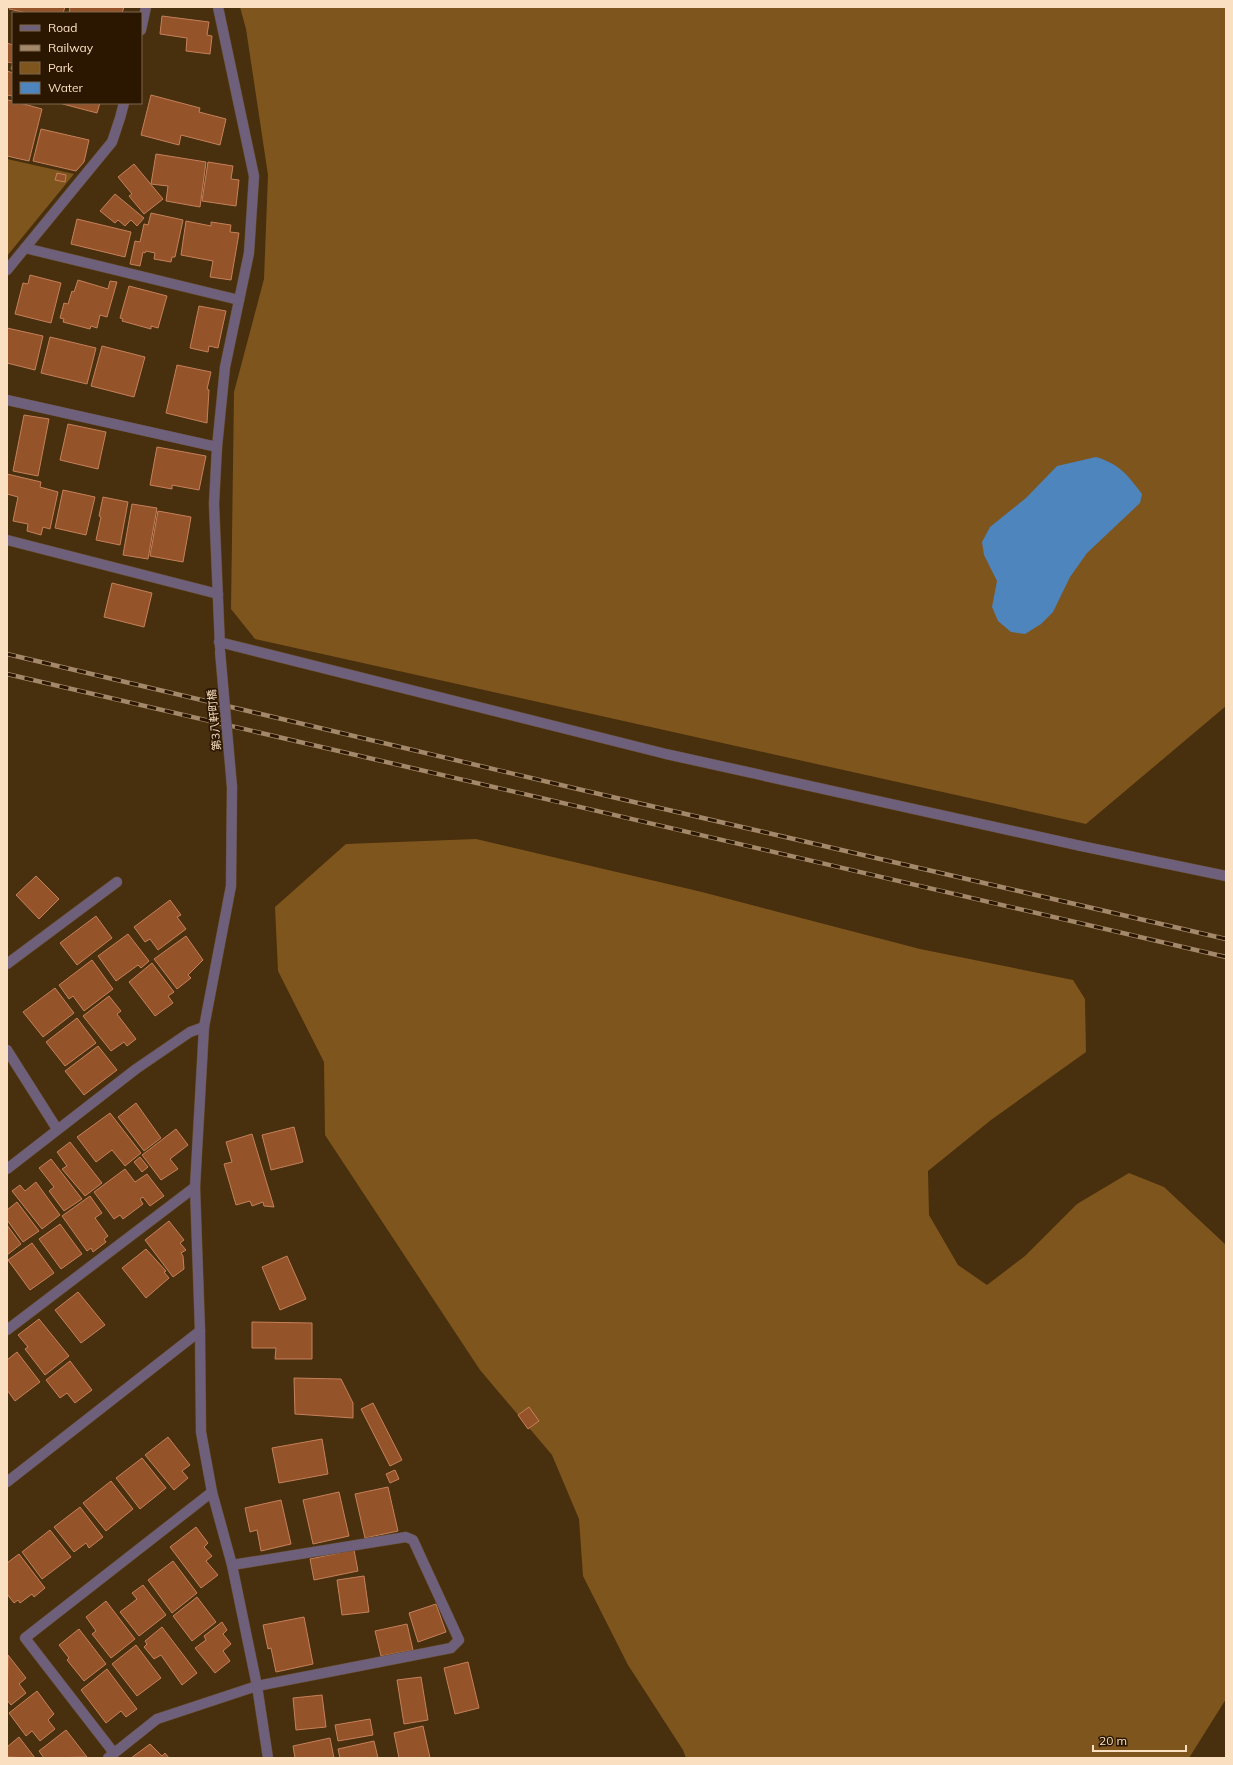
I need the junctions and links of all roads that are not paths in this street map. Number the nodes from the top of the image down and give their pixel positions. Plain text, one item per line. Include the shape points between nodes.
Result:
1 (146, 7) edge
2 (218, 7) edge
3 (142, 25) edge
4 (124, 104) edge
5 (25, 248) junction
6 (7, 270) edge
7 (239, 300) junction
8 (7, 400) edge
9 (217, 447) junction
10 (7, 540) edge
11 (218, 594) junction
12 (220, 647) junction
13 (1226, 876) edge
14 (117, 882) dead end
15 (7, 964) edge
16 (204, 1027) junction
17 (7, 1050) edge
18 (58, 1129) junction
19 (7, 1169) edge
20 (195, 1187) junction
21 (7, 1330) edge
22 (200, 1331) junction
23 (7, 1482) edge
24 (212, 1492) junction
25 (232, 1565) junction
26 (258, 1686) junction
27 (111, 1756) edge
28 (268, 1758) edge

1 - 3 street
2 - 7 street, 第3八軒町橋 via 254,176 249,253
4 - 5 street via 112,142
5 - 6 street
5 - 7 street
7 - 9 street, 第3八軒町橋 via 225,367
8 - 9 street
9 - 11 street, 第3八軒町橋 via 214,504
10 - 11 street
11 - 12 street, 第3八軒町橋
12 - 13 street via 666,754
12 - 16 street, 第3八軒町橋, bridge via 232,787 231,886
14 - 15 street
16 - 18 street via 190,1032 142,1065
16 - 20 street, 第3八軒町橋
17 - 18 street
18 - 19 street
20 - 21 street
20 - 22 street, 第3八軒町橋
22 - 23 street
22 - 24 street, 第3八軒町橋 via 201,1432
24 - 25 street, 第3八軒町橋
24 - 27 street via 25,1638
25 - 26 street, 第3八軒町橋
25 - 26 street via 406,1537 413,1540 459,1640 450,1648
26 - 27 street via 157,1719
26 - 28 street, 第3八軒町橋

